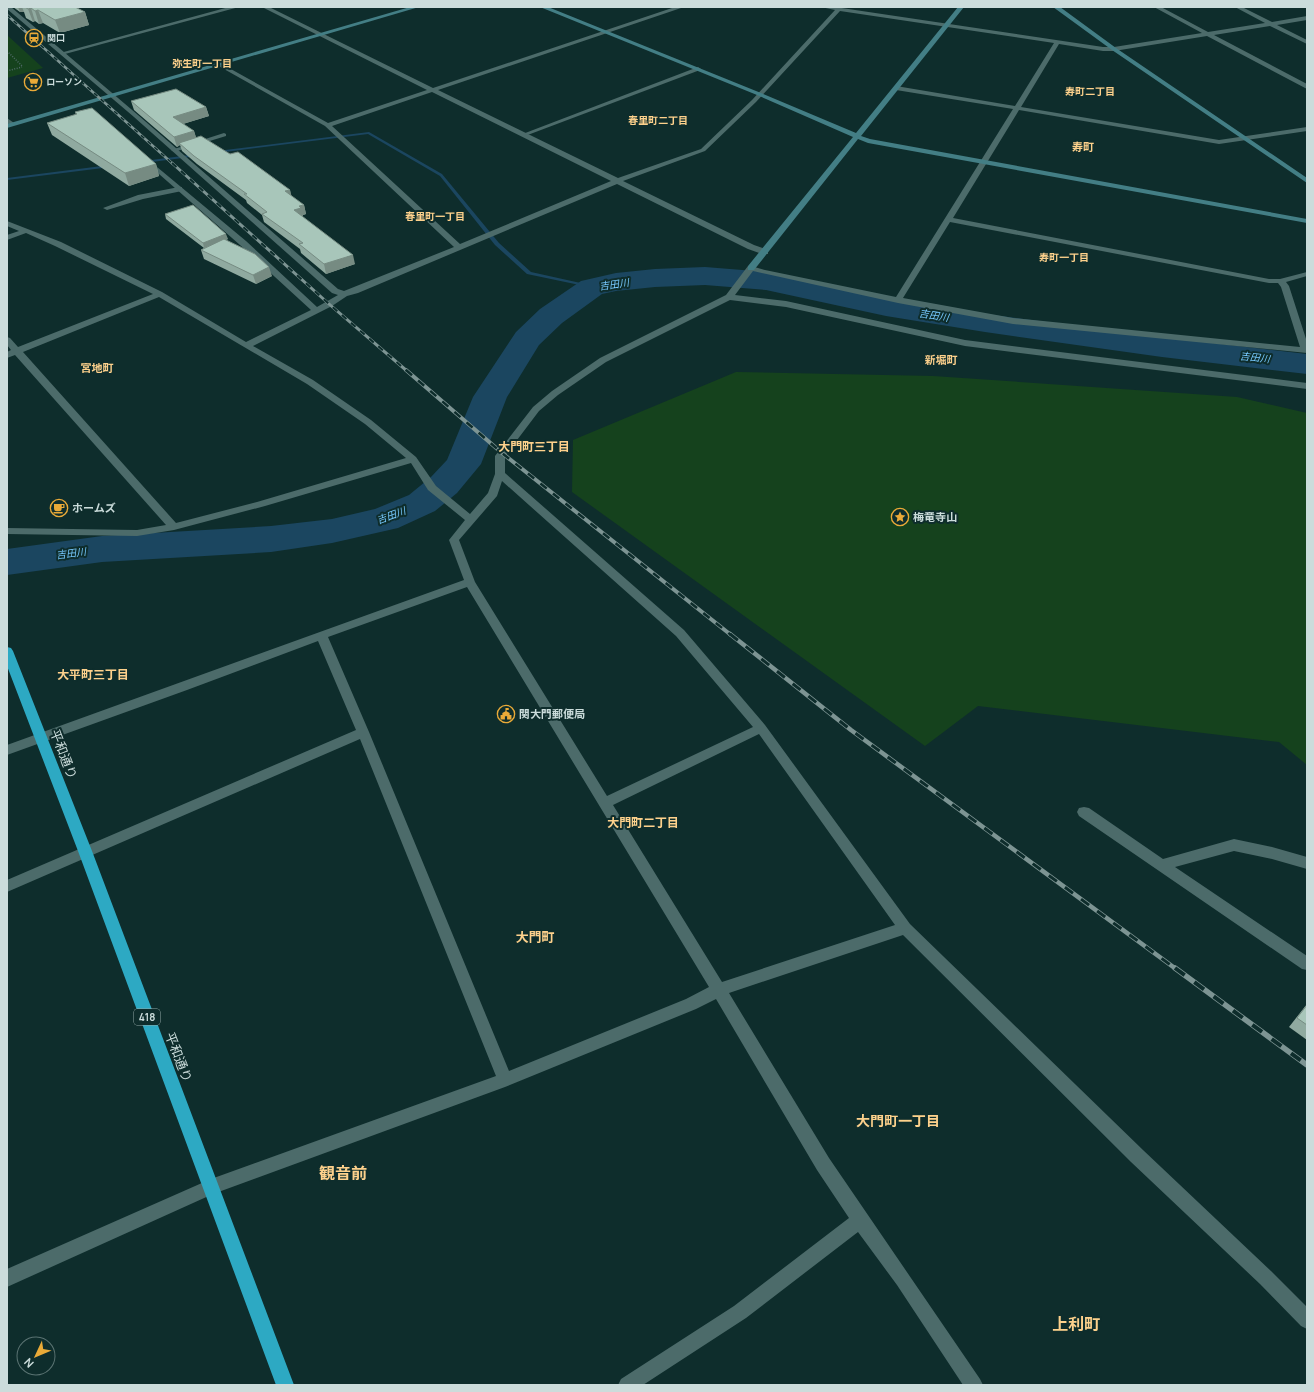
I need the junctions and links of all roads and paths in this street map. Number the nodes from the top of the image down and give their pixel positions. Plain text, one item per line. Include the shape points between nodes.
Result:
1 (8, 7) edge
2 (236, 7) edge
3 (265, 7) edge
4 (416, 7) edge
5 (543, 7) edge
6 (681, 7) edge
7 (824, 7) edge
8 (961, 7) edge
9 (1056, 7) edge
10 (1157, 7) edge
11 (1238, 7) edge
12 (838, 10) junction
13 (26, 14) dead end
14 (18, 16) junction
15 (1307, 18) edge
16 (1271, 24) junction
17 (946, 26) junction
18 (605, 32) junction
19 (320, 34) junction
20 (1208, 34) junction
21 (1307, 42) edge
22 (1057, 43) junction
23 (1114, 49) junction
24 (7, 51) edge
25 (63, 53) junction
26 (218, 64) junction
27 (698, 70) junction
28 (7, 71) edge
29 (1307, 87) edge
30 (896, 88) junction
31 (432, 90) junction
32 (759, 94) junction
33 (111, 95) junction
34 (1017, 107) junction
35 (9, 123) edge
36 (327, 125) junction
37 (1307, 129) edge
38 (523, 134) junction
39 (224, 135) dead end
40 (858, 136) junction
41 (1246, 138) junction
42 (141, 155) edge
43 (180, 155) junction
44 (983, 162) junction
45 (1307, 180) edge
46 (617, 181) junction
47 (179, 189) junction
48 (107, 208) dead end
49 (948, 219) junction
50 (1307, 221) edge
51 (7, 223) edge
52 (25, 231) junction
53 (7, 238) edge
54 (460, 247) junction
55 (765, 252) junction
56 (751, 268) junction
57 (1307, 274) edge
58 (1280, 280) junction
59 (159, 294) junction
60 (344, 294) junction
61 (730, 294) junction
62 (898, 300) junction
63 (316, 310) junction
64 (7, 340) edge
65 (246, 346) junction
66 (1306, 350) edge
67 (17, 351) junction
68 (7, 355) edge
69 (1307, 386) edge
70 (413, 459) junction
71 (500, 474) junction
72 (472, 520) junction
73 (174, 527) junction
74 (7, 531) edge
75 (470, 582) junction
76 (321, 634) junction
77 (7, 651) edge
78 (761, 728) junction
79 (363, 732) junction
80 (41, 738) junction
81 (7, 750) edge
82 (605, 803) junction
83 (1084, 812) dead end
84 (85, 851) junction
85 (1307, 863) edge
86 (1160, 864) junction
87 (7, 886) edge
88 (905, 928) junction
89 (1307, 964) edge
90 (719, 990) junction
91 (505, 1080) junction
92 (211, 1187) junction
93 (860, 1220) junction
94 (7, 1278) edge
95 (1307, 1320) edge
96 (285, 1385) edge
97 (627, 1385) edge
98 (974, 1385) edge

1 - 14 street
2 - 25 street
3 - 19 street
4 - 19 street
5 - 18 street
6 - 18 street
7 - 12 street
8 - 17 street
9 - 23 street
10 - 20 street
11 - 16 street
12 - 17 street
12 - 32 street
13 - 14 street
14 - 25 street
15 - 16 street
16 - 20 street
16 - 21 street
17 - 22 street
17 - 30 street
18 - 27 street
18 - 31 street
19 - 26 street
19 - 31 street
20 - 23 street
20 - 29 street
22 - 23 street
22 - 34 street
23 - 41 street
24 - 28 path via 23,67
25 - 33 street
26 - 33 street
26 - 36 street
27 - 32 street
27 - 38 street
30 - 34 street
30 - 40 street
31 - 36 street
31 - 38 street
32 - 40 street
32 - 46 street via 703,150
33 - 35 street via 86,106
33 - 43 street
34 - 41 street via 1219,142
34 - 44 street
36 - 54 street
37 - 41 street
38 - 46 street
39 - 43 street
40 - 44 street via 868,141
40 - 55 street
41 - 45 street
42 - 47 street
43 - 60 street via 336,291
44 - 49 street
44 - 50 street
46 - 54 street
46 - 55 street
47 - 48 street
47 - 63 street
49 - 58 street via 1269,281
49 - 62 street
51 - 52 street
52 - 53 street
52 - 59 street via 88,258
54 - 60 street
55 - 56 street
56 - 61 street
56 - 62 street
57 - 58 street
58 - 66 street via 1285,286
59 - 65 street
59 - 67 street
60 - 63 street
61 - 69 street via 965,343
61 - 71 street via 699,313 603,360 556,393 536,409 500,456
62 - 66 street via 1013,321
63 - 65 street
64 - 67 street
65 - 70 street via 316,386 368,422
67 - 68 street
67 - 73 street
70 - 72 street via 432,488
70 - 73 street
71 - 72 street via 493,494
71 - 78 street via 680,633
72 - 75 street via 454,540
73 - 74 street via 137,533
75 - 76 street
75 - 82 street
76 - 79 street
76 - 80 street
77 - 80 highway, 平和通り / 418
78 - 82 street
78 - 88 street
79 - 84 street
79 - 91 street
80 - 81 street
80 - 84 highway, 平和通り / 418
82 - 90 street
83 - 86 street
84 - 87 street
84 - 92 highway, 平和通り / 418
85 - 86 street via 1234,845
86 - 89 street
88 - 90 street
88 - 95 street
90 - 91 street via 691,1004
90 - 93 street via 823,1164
91 - 92 street
92 - 94 street
92 - 96 highway, 平和通り / 418
93 - 97 street via 740,1312
93 - 98 street

